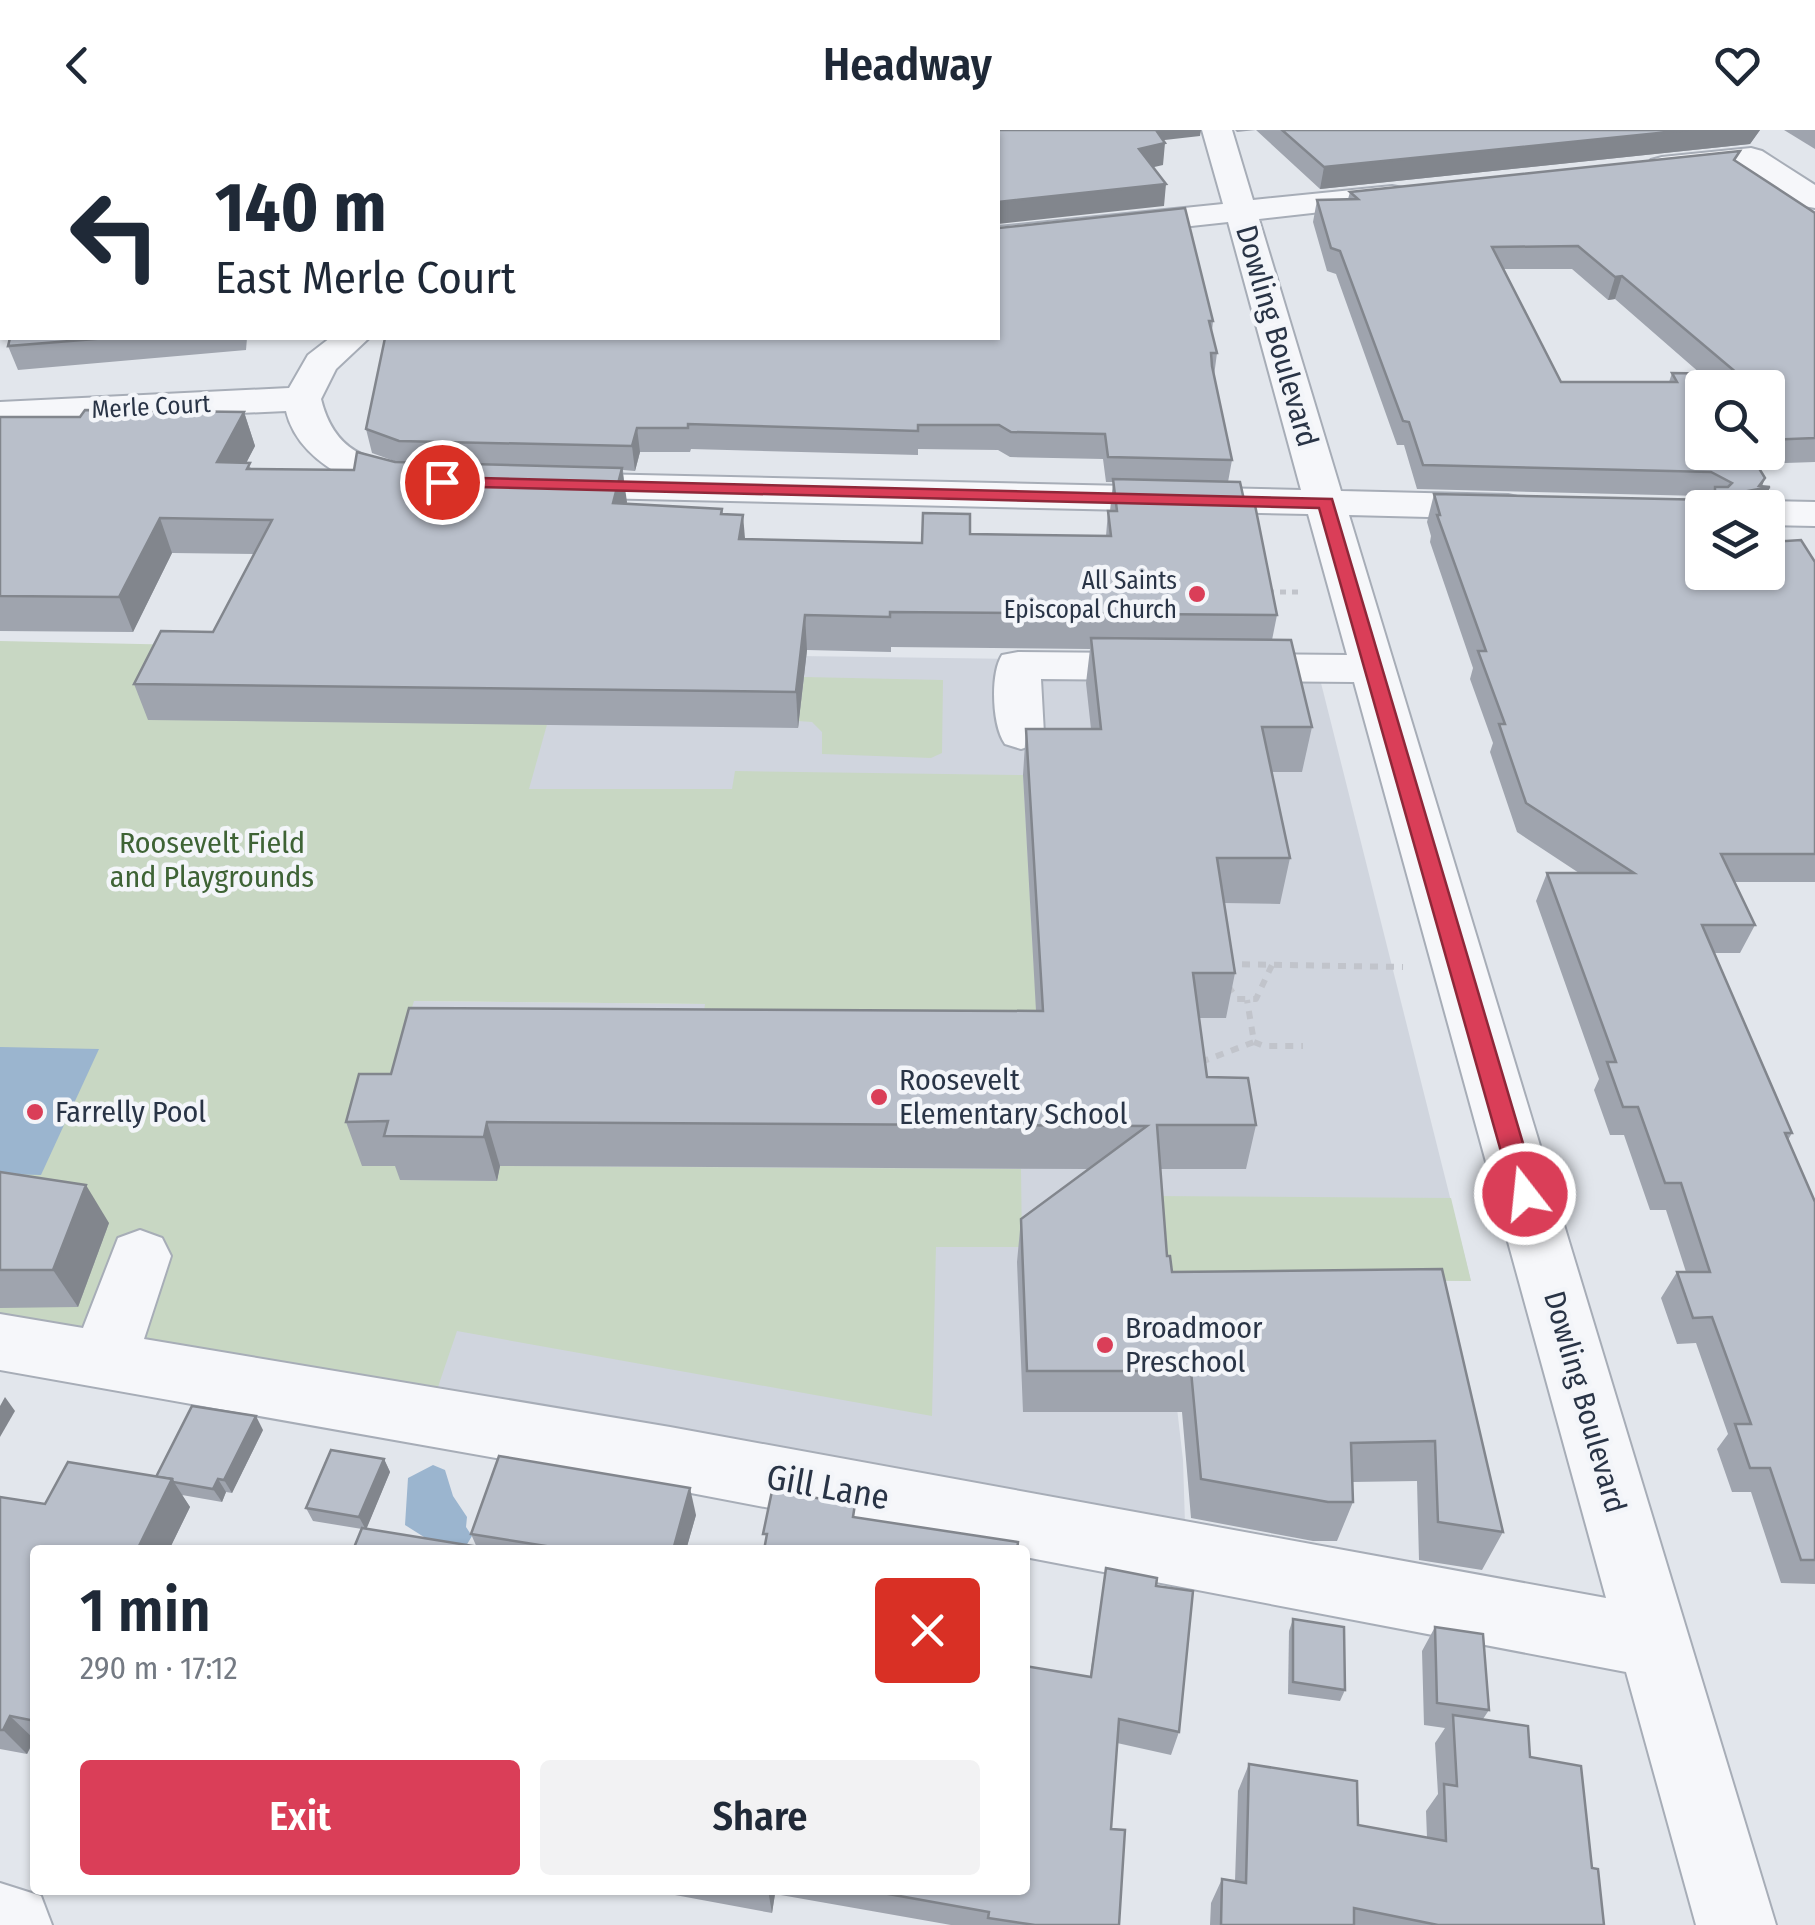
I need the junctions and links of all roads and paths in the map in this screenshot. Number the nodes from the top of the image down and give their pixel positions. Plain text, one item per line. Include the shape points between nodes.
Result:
1 (1217, 130) edge
2 (1635, 169) edge
3 (1422, 192) edge
4 (1815, 199) edge
5 (1241, 210) junction
6 (1000, 237) edge
7 (350, 340) edge
8 (302, 399) junction
9 (0, 412) edge
10 (462, 483) edge
11 (520, 484) edge
12 (1326, 503) junction
13 (1544, 508) edge
14 (1785, 513) edge
15 (1815, 514) edge
16 (1260, 592) edge
17 (1352, 593) junction
18 (1374, 669) junction
19 (1021, 734) dead end
20 (1272, 965) junction
21 (1460, 967) junction
22 (1247, 1000) junction
23 (1254, 1042) junction
24 (1304, 1046) dead end
25 (1191, 1066) edge
26 (140, 1256) dead end
27 (0, 1342) edge
28 (104, 1361) junction
29 (1654, 1642) junction
30 (0, 1923) edge
31 (12, 1925) edge
32 (1736, 1925) edge

1 - 5 street, Dowling Boulevard
2 - 4 street via 1751,157
3 - 5 street
5 - 6 street
5 - 12 street, Dowling Boulevard
7 - 8 street via 321,363
8 - 9 street, Merle Court
8 - 10 street via 304,419 322,444 354,468 403,481
11 - 12 street
12 - 13 street
12 - 17 street, Dowling Boulevard
14 - 15 street
16 - 17 path
17 - 18 street, Dowling Boulevard
18 - 19 street via 1018,665
18 - 21 street, Dowling Boulevard
20 - 21 path
20 - 22 path via 1256,999
20 - 22 path via 1214,964 1237,999
21 - 29 street, Dowling Boulevard
22 - 23 path
23 - 24 path
23 - 25 path
26 - 28 street
27 - 28 street, Gill Lane
28 - 29 street, Gill Lane via 670,1458
29 - 32 street, Dowling Boulevard
30 - 31 street

